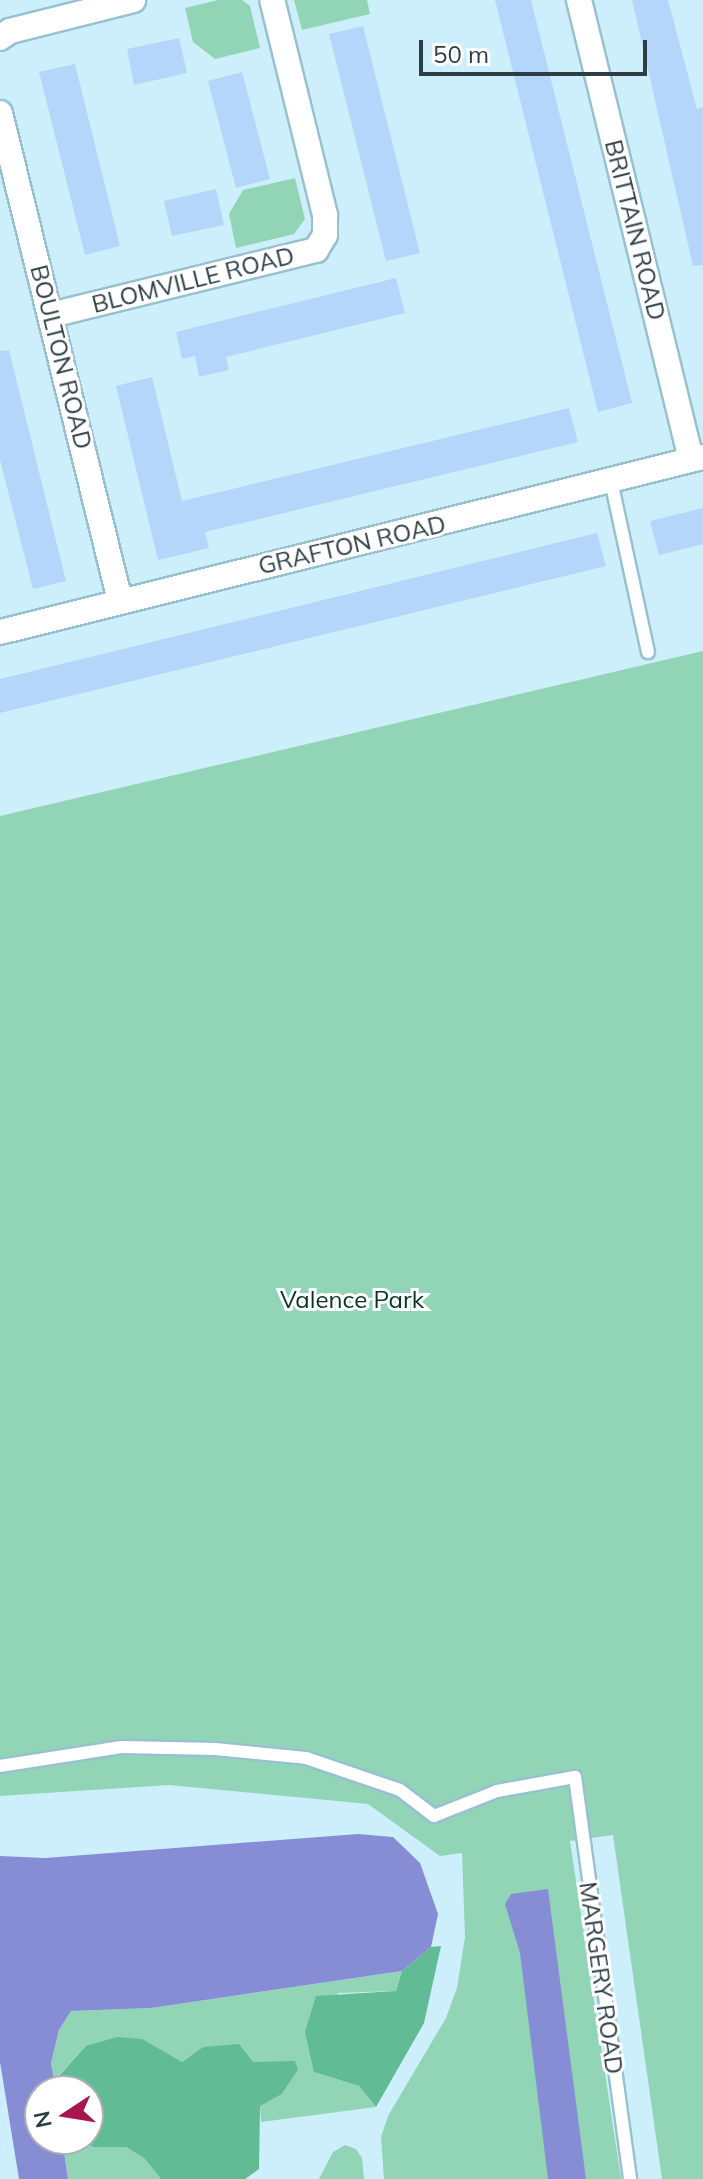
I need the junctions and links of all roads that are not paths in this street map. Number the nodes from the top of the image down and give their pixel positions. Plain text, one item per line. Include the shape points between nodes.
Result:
1 (133, 0) edge
2 (272, 0) edge
3 (579, 0) edge
4 (0, 38) edge
5 (0, 113) edge
6 (51, 315) junction
7 (697, 458) edge
8 (611, 481) junction
9 (120, 601) junction
10 (0, 632) edge
11 (648, 652) dead end
12 (0, 1766) edge
13 (630, 2179) edge

1 - 4 street
2 - 6 street, BLOMVILLE ROAD via 325,215 325,235 316,250
3 - 7 street, BRITTAIN ROAD
5 - 6 street, BOULTON ROAD
6 - 9 street, BOULTON ROAD
7 - 8 street, GRAFTON ROAD
8 - 9 street, GRAFTON ROAD
8 - 11 lane
9 - 10 street, GRAFTON ROAD
12 - 13 lane, MARGERY ROAD via 122,1747 306,1758 400,1790 434,1816 497,1791 575,1777

